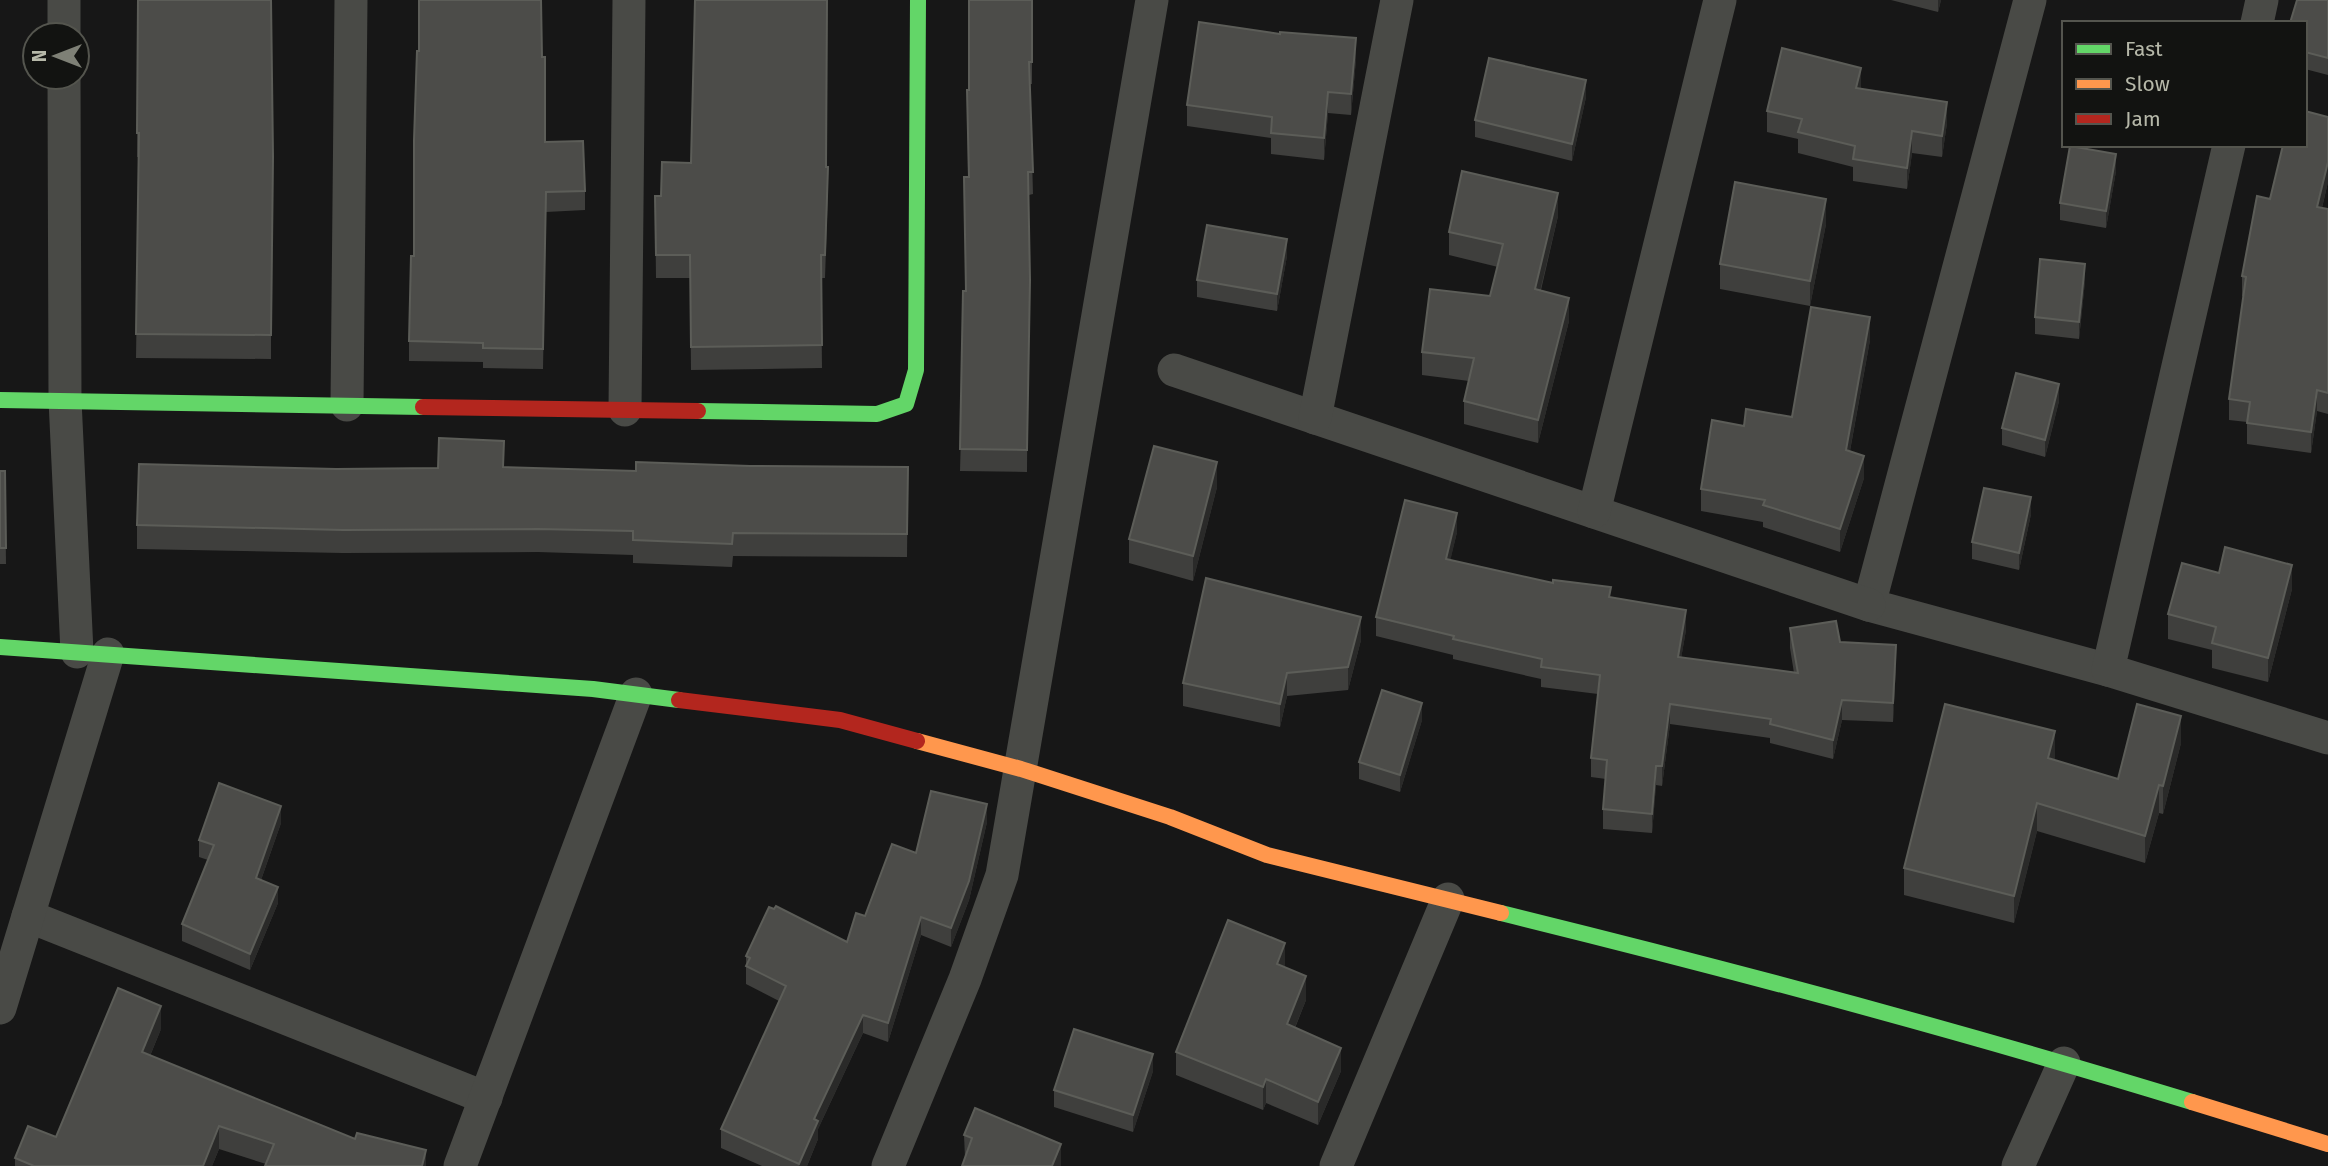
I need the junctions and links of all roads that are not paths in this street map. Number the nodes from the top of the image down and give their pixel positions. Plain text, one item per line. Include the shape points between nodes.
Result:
1 (64, 0) edge
2 (351, 0) edge
3 (629, 0) edge
4 (918, 0) edge
5 (1152, 0) edge
6 (1397, 0) edge
7 (1720, 0) edge
8 (2030, 0) edge
9 (2262, 0) edge
10 (64, 21) edge
11 (2257, 21) edge
12 (64, 91) edge
13 (2229, 147) edge
14 (1174, 370) dead end
15 (0, 400) edge
16 (65, 400) junction
17 (347, 405) junction
18 (625, 410) junction
19 (1315, 418) junction
20 (1594, 512) junction
21 (1868, 605) junction
22 (0, 647) edge
23 (93, 653) junction
24 (2108, 670) junction
25 (636, 694) junction
26 (2328, 738) edge
27 (1021, 769) junction
28 (1448, 899) junction
29 (28, 916) junction
30 (0, 1008) edge
31 (2064, 1062) junction
32 (486, 1098) junction
33 (2328, 1144) edge
34 (460, 1166) edge
35 (888, 1166) edge
36 (1336, 1166) edge
37 (2018, 1166) edge

1 - 10 street
2 - 17 street
3 - 18 street
4 - 18 street via 916,370 906,404 877,414
5 - 27 street
6 - 19 street
7 - 20 street
8 - 21 street
9 - 11 street
12 - 16 street
13 - 24 street
14 - 19 street
15 - 16 street
16 - 17 street
16 - 23 street
17 - 18 street
19 - 20 street
20 - 21 street
21 - 24 street
22 - 23 street
23 - 25 street
23 - 29 street
24 - 26 street
25 - 27 street via 840,720
25 - 32 street
27 - 28 street via 1170,817 1268,855
27 - 35 street via 1002,875
28 - 31 street via 1717,966
28 - 36 street
29 - 30 street
29 - 32 street
31 - 33 street
31 - 37 street
32 - 34 street

